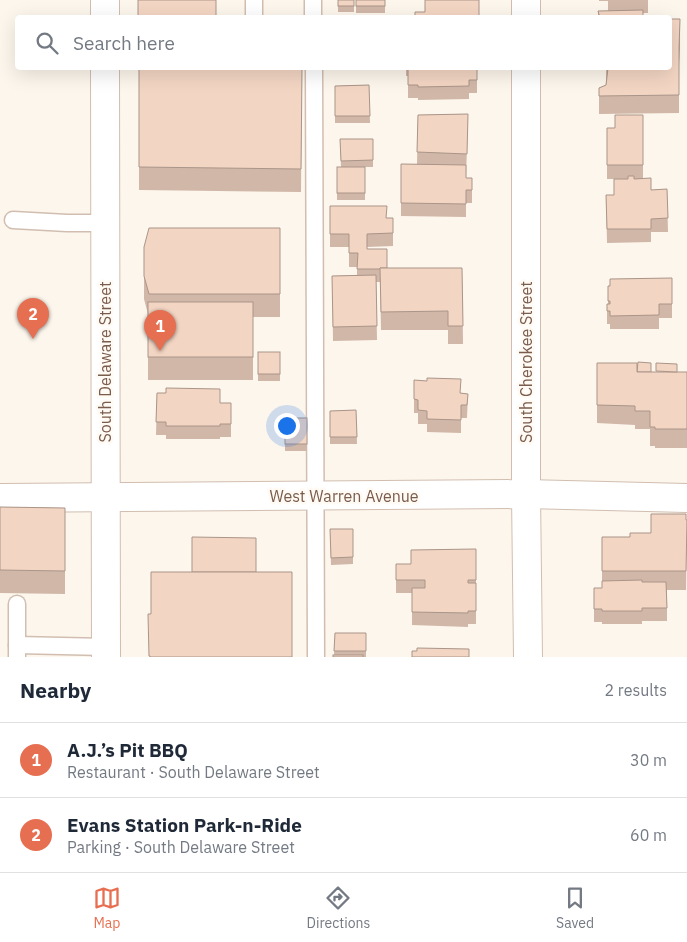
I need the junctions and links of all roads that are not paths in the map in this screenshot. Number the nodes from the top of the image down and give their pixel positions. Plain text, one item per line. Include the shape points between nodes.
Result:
1 (105, 0) edge
2 (254, 0) edge
3 (313, 0) edge
4 (526, 0) edge
5 (105, 15) edge
6 (254, 15) edge
7 (313, 15) edge
8 (526, 15) edge
9 (105, 70) edge
10 (314, 70) edge
11 (526, 70) edge
12 (13, 220) dead end
13 (105, 223) junction
14 (526, 494) junction
15 (315, 496) junction
16 (105, 497) junction
17 (0, 498) edge
18 (687, 498) edge
19 (17, 604) dead end
20 (17, 651) edge
21 (106, 652) edge
22 (316, 657) edge
23 (528, 657) edge

1 - 5 street
2 - 6 lane
3 - 7 lane
4 - 8 street
9 - 13 street, South Delaware Street
10 - 15 lane
11 - 14 street, South Cherokee Street
12 - 13 lane
13 - 16 street, South Delaware Street
14 - 15 street, West Warren Avenue
14 - 18 street, West Warren Avenue
14 - 23 street, South Cherokee Street
15 - 16 street, West Warren Avenue
15 - 22 lane
16 - 17 street, West Warren Avenue
16 - 21 street, South Delaware Street
19 - 20 lane
20 - 21 lane

